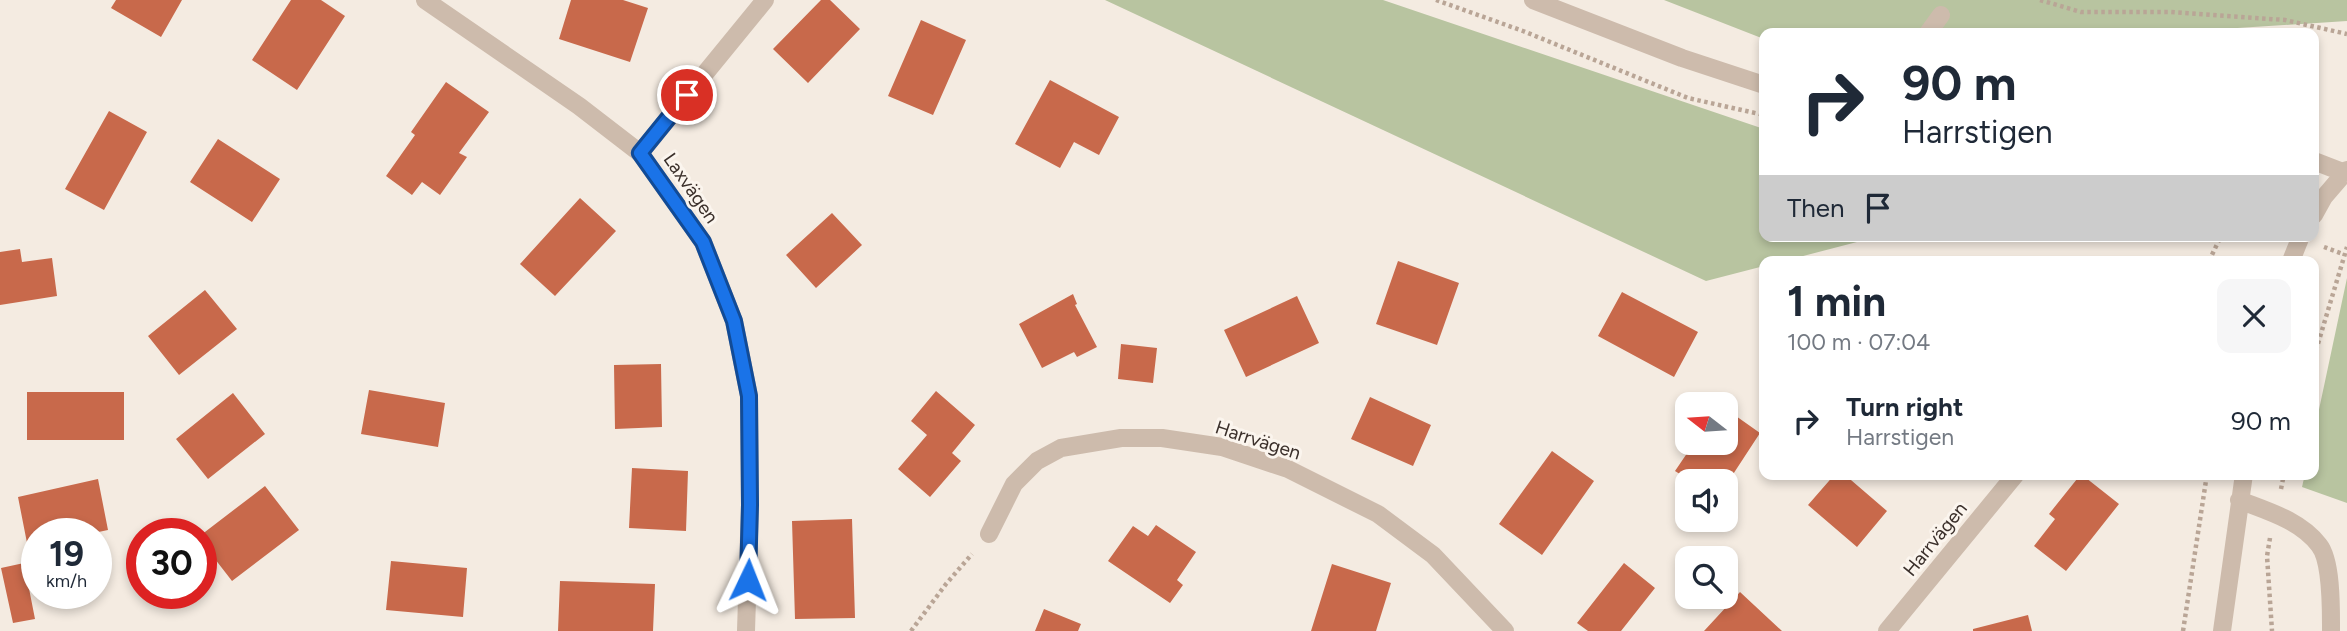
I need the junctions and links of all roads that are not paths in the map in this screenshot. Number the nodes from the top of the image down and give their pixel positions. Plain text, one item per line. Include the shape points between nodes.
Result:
1 (425, 0) edge
2 (765, 0) edge
3 (1532, 0) edge
4 (1941, 15) dead end
5 (1931, 28) edge
6 (1759, 83) edge
7 (640, 153) junction
8 (2319, 162) edge
9 (2346, 172) edge
10 (2319, 206) edge
11 (2011, 480) edge
12 (2243, 480) edge
13 (2239, 500) junction
14 (989, 534) road end
15 (746, 631) edge
16 (1505, 631) edge
17 (1887, 631) edge
18 (2222, 631) edge
19 (2332, 631) edge

1 - 7 street, Laxvägen
2 - 7 street
3 - 6 street
4 - 5 street
7 - 15 street, Laxvägen via 703,242 734,321 749,396
8 - 9 street
9 - 10 street
11 - 17 street, Harrvägen
12 - 13 street
13 - 18 street
13 - 19 street via 2294,523 2321,547 2330,583
14 - 16 street, Harrvägen via 1014,484 1037,461 1061,448 1121,438 1162,438 1222,447 1287,469 1378,514 1433,555

